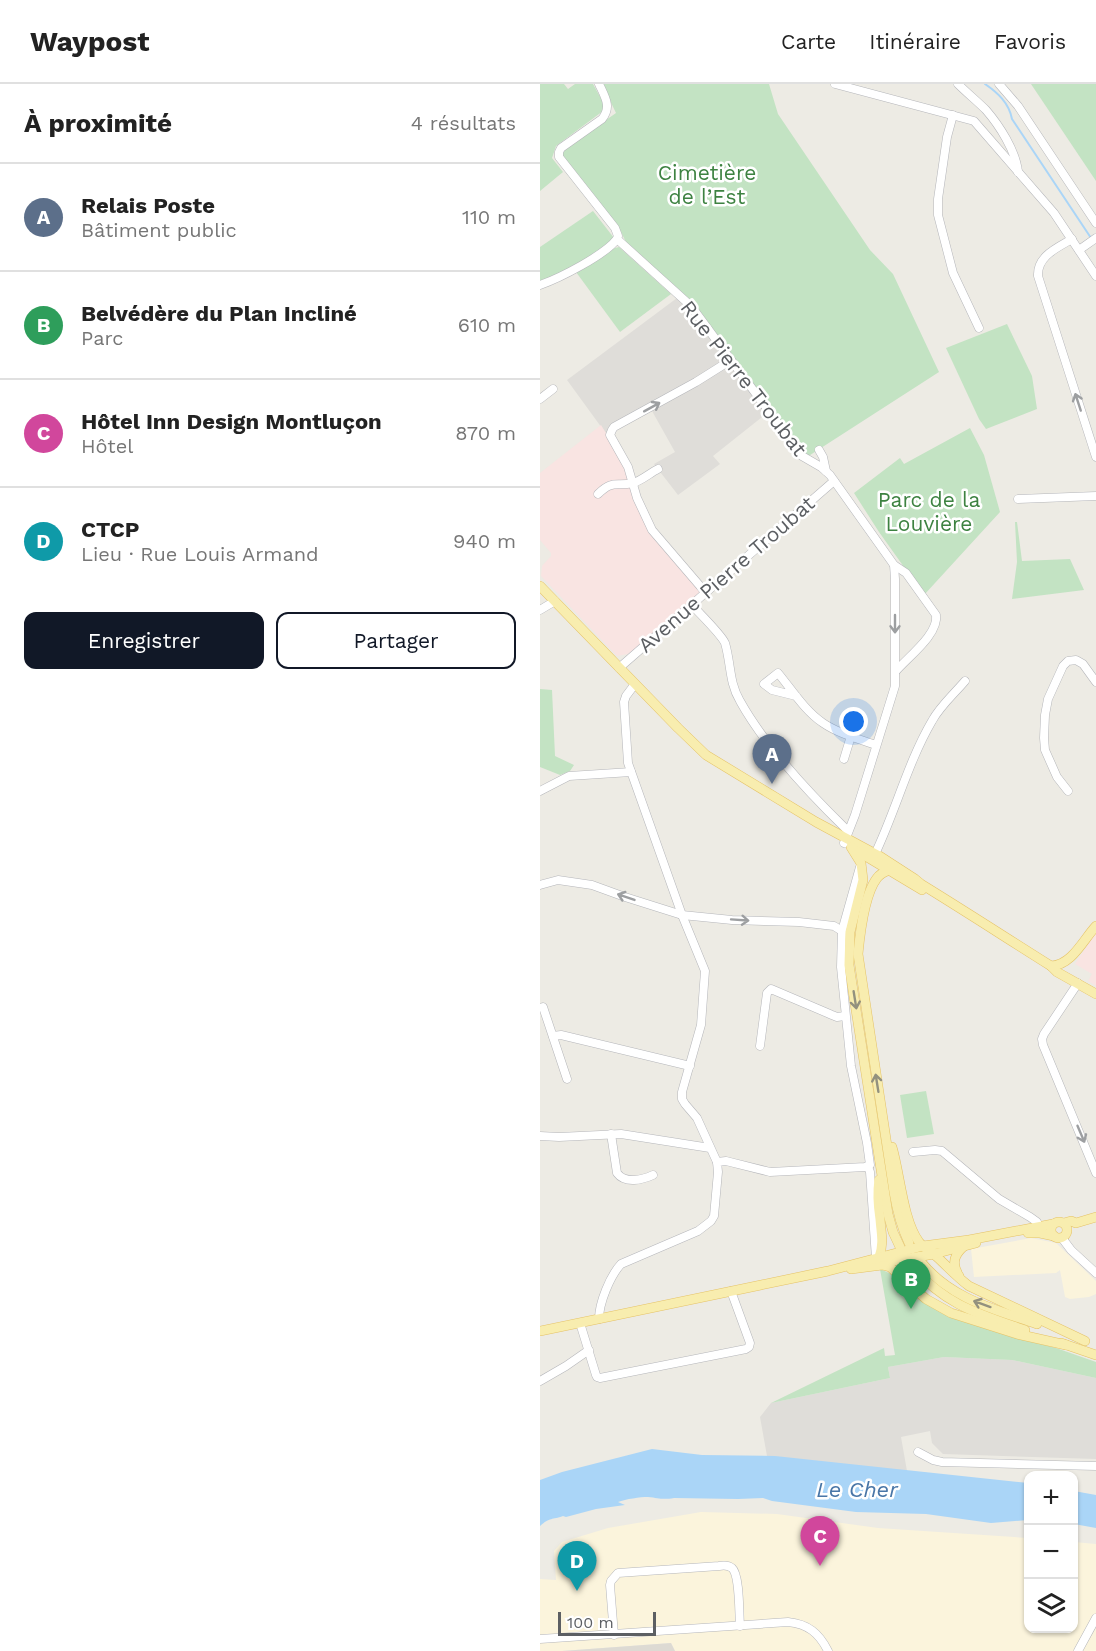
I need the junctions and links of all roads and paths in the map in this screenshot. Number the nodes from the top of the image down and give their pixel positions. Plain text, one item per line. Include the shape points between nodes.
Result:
1 (599, 84) edge
2 (835, 84) edge
3 (958, 84) edge
4 (999, 84) edge
5 (953, 115) junction
6 (1018, 171) junction
7 (1096, 223) edge
8 (1096, 238) edge
9 (618, 239) junction
10 (1072, 239) junction
11 (1079, 250) junction
12 (1096, 276) edge
13 (540, 285) edge
14 (979, 328) dead end
15 (731, 360) junction
16 (553, 388) dead end
17 (540, 399) edge
18 (819, 450) dead end
19 (1096, 457) edge
20 (658, 469) dead end
21 (826, 471) junction
22 (834, 481) junction
23 (634, 483) junction
24 (598, 494) dead end
25 (1096, 496) edge
26 (1018, 499) dead end
27 (894, 565) junction
28 (540, 586) edge
29 (706, 592) junction
30 (555, 601) junction
31 (692, 605) junction
32 (540, 610) edge
33 (619, 668) junction
34 (896, 671) junction
35 (965, 681) dead end
36 (1096, 682) edge
37 (635, 684) junction
38 (796, 696) dead end
39 (851, 736) junction
40 (876, 745) junction
41 (844, 759) dead end
42 (631, 772) junction
43 (540, 791) edge
44 (1068, 791) dead end
45 (845, 839) junction
46 (872, 861) junction
47 (889, 870) junction
48 (540, 885) edge
49 (871, 889) junction
50 (682, 915) junction
51 (1096, 926) edge
52 (992, 929) junction
53 (842, 931) junction
54 (1068, 960) junction
55 (1055, 968) junction
56 (1069, 975) junction
57 (1078, 983) junction
58 (1096, 994) edge
59 (543, 1007) dead end
60 (845, 1016) junction
61 (553, 1036) junction
62 (760, 1046) dead end
63 (690, 1066) junction
64 (567, 1079) dead end
65 (611, 1134) junction
66 (540, 1136) edge
67 (710, 1148) junction
68 (914, 1152) dead end
69 (717, 1162) junction
70 (880, 1166) junction
71 (868, 1169) junction
72 (1096, 1173) edge
73 (653, 1175) dead end
74 (1096, 1217) edge
75 (1039, 1230) junction
76 (1062, 1232) junction
77 (883, 1236) junction
78 (966, 1244) junction
79 (918, 1247) junction
80 (876, 1259) junction
81 (904, 1260) junction
82 (842, 1270) junction
83 (828, 1271) junction
84 (1096, 1273) edge
85 (904, 1278) junction
86 (962, 1281) junction
87 (731, 1291) junction
88 (599, 1319) junction
89 (580, 1323) junction
90 (540, 1331) edge
91 (1085, 1341) junction
92 (1066, 1345) junction
93 (1096, 1345) edge
94 (589, 1350) junction
95 (1096, 1355) edge
96 (540, 1381) edge
97 (918, 1452) dead end
98 (1096, 1466) edge
99 (1096, 1618) edge
100 (740, 1626) junction
101 (614, 1635) junction
102 (540, 1639) edge
103 (828, 1651) edge
104 (1078, 1651) edge

1 - 9 street, Rue Pierre Troubat via 607,103 606,114 561,148 559,157 615,228
2 - 5 street
3 - 6 street via 986,110 1017,159
4 - 7 street
5 - 6 street via 974,121
5 - 14 street via 938,215 953,273
6 - 10 street
8 - 11 street
9 - 13 street via 601,253
9 - 15 street, Rue Pierre Troubat via 691,306
10 - 11 street
19 -> 10 street via 1038,276 1041,261
11 - 12 street
15 - 21 street, Rue Pierre Troubat via 802,456
23 -> 15 street via 610,435 612,430
16 - 17 street
18 - 21 street
20 - 23 street
21 - 22 street, Rue Pierre Troubat
22 - 27 street, Rue Pierre Troubat
22 - 29 street, Avenue Pierre Troubat
23 - 24 street via 612,484
23 - 29 street via 652,530
25 - 26 street
27 -> 34 street
27 - 34 street, Rue Pierre Troubat via 906,573 937,621 933,631
28 - 30 main road
29 - 31 street, Avenue Pierre Troubat
30 - 32 street
30 - 33 main road
31 - 33 street, Avenue Pierre Troubat
31 - 45 street via 724,641 733,687 743,708
33 - 37 main road
34 - 40 street
35 - 46 street via 933,719
36 - 44 street via 1083,664 1068,661 1048,699 1046,750 1057,777
37 - 42 street via 624,702
37 - 45 main road via 706,755
38 - 39 street via 822,723
39 - 40 street
39 - 41 street
40 - 45 street
42 - 43 street via 569,776
42 - 50 street
45 - 46 main road
45 - 46 main road
46 - 47 main road
46 - 49 main road
46 - 52 main road via 915,879
46 - 53 street
46 -> 70 main road via 850,932 849,965
47 - 49 main road via 877,876
47 - 52 main road
50 -> 48 street via 592,885 558,880
79 -> 49 main road via 903,1230 897,1212 858,954
50 -> 53 street via 799,922 834,926
50 - 63 street via 705,971 701,1025
51 - 54 main road
52 - 55 main road
53 - 60 street
54 - 55 main road
54 - 56 main road
55 - 56 main road
55 - 57 main road
56 - 57 main road
57 - 58 main road
57 -> 72 street via 1042,1039
59 - 61 street
60 - 62 street via 837,1017 771,989 767,993
60 - 71 street via 870,1162
61 - 63 street
61 - 64 street
63 - 67 street via 682,1098 697,1118
65 - 66 street
65 - 67 street
65 - 73 street via 619,1177 627,1180
67 - 69 street
68 - 75 street via 942,1151 993,1195 1037,1222
69 - 71 street via 770,1172
69 - 88 street via 711,1221 699,1231 621,1264 599,1309
70 - 77 main road via 877,1194
70 - 79 main road via 893,1232
71 - 80 street
74 - 76 main road
75 - 76 main road
75 - 76 main road via 1058,1222
75 - 78 main road
76 - 84 street via 1071,1250
77 - 80 main road
77 - 81 main road
78 - 79 main road
78 - 79 main road
78 - 86 main road via 954,1262
79 - 81 main road
79 - 81 main road
79 - 86 main road
80 - 81 main road
80 - 82 main road
80 - 83 main road
81 - 82 main road
81 - 85 main road
91 -> 81 main road via 968,1299
81 - 92 main road via 937,1292 963,1308
82 - 83 main road
82 - 85 main road via 882,1265
83 - 87 main road
85 - 92 main road via 926,1299 951,1313
86 - 91 main road
87 - 88 main road
87 - 94 street via 749,1347 600,1378
88 - 89 main road
89 - 90 main road
89 - 94 street
91 - 93 main road
92 - 95 main road
94 - 96 street
97 - 98 street via 942,1462
99 - 104 street
100 - 101 street
100 - 101 street via 736,1574 726,1565 618,1573 610,1585
100 - 103 street via 798,1623 813,1630
101 - 102 street

